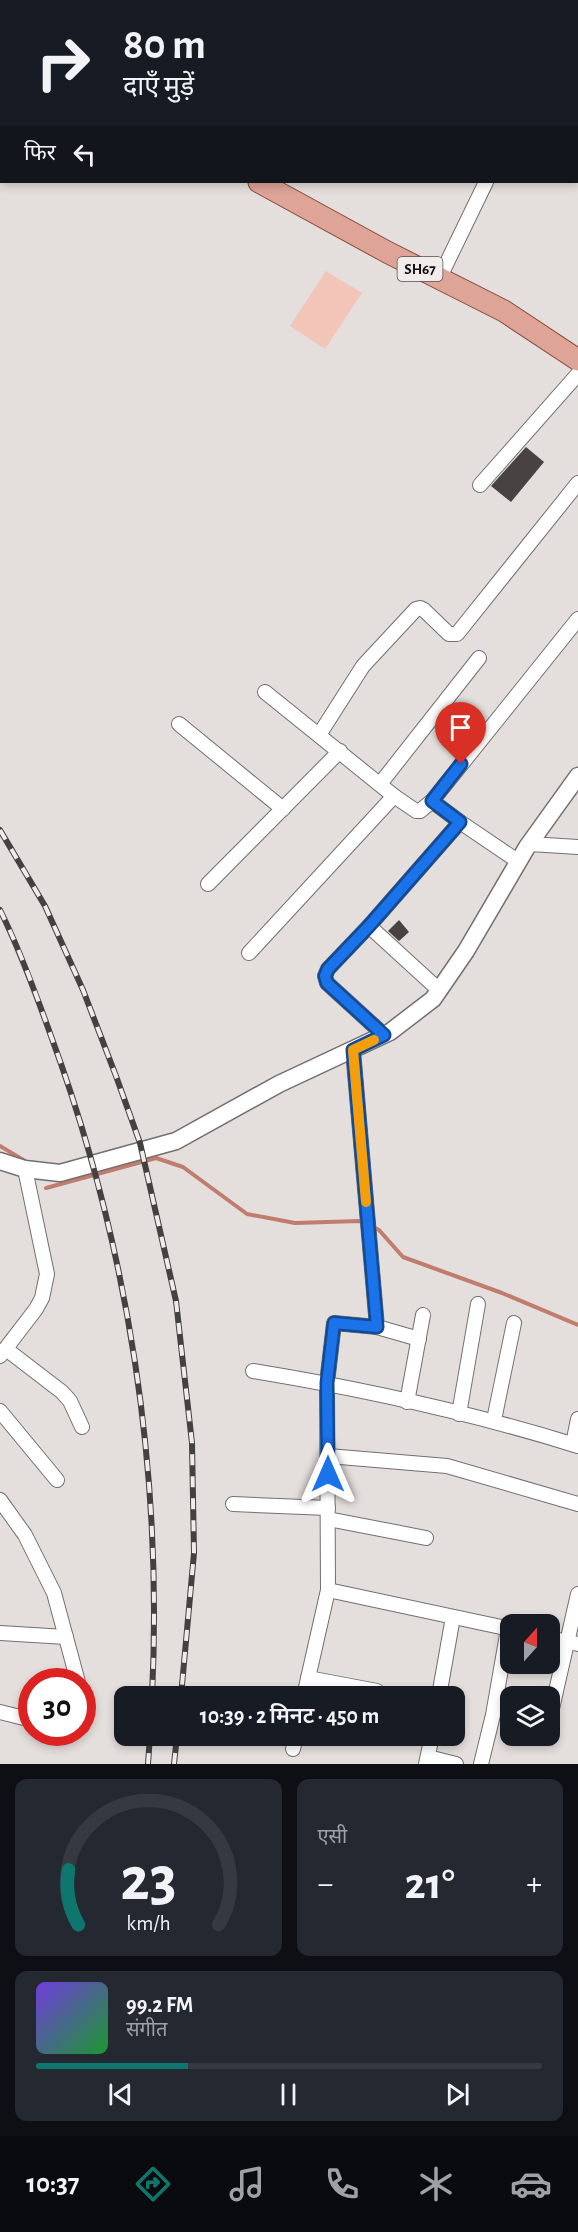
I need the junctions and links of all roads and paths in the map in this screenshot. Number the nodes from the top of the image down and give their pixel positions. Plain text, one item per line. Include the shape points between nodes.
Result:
1 (261, 183) edge
2 (486, 183) edge
3 (440, 279) junction
4 (578, 360) edge
5 (578, 374) edge
6 (578, 483) edge
7 (480, 485) dead end
8 (578, 619) edge
9 (479, 658) dead end
10 (265, 692) dead end
11 (178, 724) dead end
12 (319, 735) junction
13 (340, 751) junction
14 (578, 776) edge
15 (380, 784) junction
16 (394, 795) junction
17 (432, 801) junction
18 (283, 809) junction
19 (460, 822) junction
20 (530, 844) junction
21 (578, 847) edge
22 (519, 862) junction
23 (208, 884) dead end
24 (369, 926) junction
25 (249, 953) dead end
26 (439, 990) junction
27 (384, 1035) junction
28 (353, 1050) junction
29 (0, 1161) edge
30 (25, 1169) junction
31 (478, 1304) dead end
32 (423, 1315) dead end
33 (514, 1323) dead end
34 (377, 1327) junction
35 (419, 1339) junction
36 (3, 1352) edge
37 (253, 1371) dead end
38 (327, 1383) junction
39 (407, 1402) junction
40 (0, 1411) edge
41 (459, 1414) junction
42 (578, 1419) edge
43 (494, 1420) junction
44 (82, 1426) dead end
45 (575, 1445) edge
46 (328, 1456) junction
47 (57, 1480) dead end
48 (0, 1500) edge
49 (233, 1504) dead end
50 (578, 1504) edge
51 (328, 1514) junction
52 (426, 1538) dead end
53 (328, 1590) junction
54 (578, 1594) edge
55 (453, 1617) junction
56 (500, 1627) edge
57 (0, 1633) edge
58 (66, 1636) junction
59 (572, 1643) edge
60 (74, 1668) edge
61 (501, 1674) edge
62 (308, 1678) junction
63 (306, 1686) edge
64 (350, 1686) edge
65 (441, 1686) edge
66 (559, 1686) edge
67 (0, 1712) edge
68 (18, 1716) edge
69 (430, 1746) edge
70 (427, 1761) edge
71 (456, 1764) edge
72 (481, 1764) edge

1 - 3 main road, SH67
2 - 3 street
3 - 4 main road, SH67 via 504,311
5 - 7 street
6 - 12 street via 457,634 449,634 424,610 416,609 363,666
8 - 17 street
9 - 15 street
10 - 12 street
11 - 18 street
12 - 13 street
13 - 15 street
13 - 18 street
14 - 20 street
15 - 16 street
16 - 17 street via 416,811
16 - 25 street
17 - 19 street
18 - 23 street
19 - 22 street
19 - 24 street
20 - 21 street
20 - 22 street
22 - 26 street
24 - 26 street
24 - 27 street via 325,976 327,983
26 - 27 street via 433,999
27 - 28 street
28 - 30 street via 279,1084 176,1141 60,1173
28 - 34 street
29 - 30 street
30 - 36 street via 47,1274 36,1310
31 - 41 street
32 - 35 street
33 - 43 street
34 - 35 street
34 - 38 street via 334,1323
35 - 39 street
36 - 44 street via 62,1392
37 - 38 street
38 - 39 street
38 - 46 street
39 - 41 street
40 - 47 street
41 - 43 street
42 - 45 street
43 - 45 street
46 - 50 street via 447,1466
46 - 51 street
48 - 58 street via 25,1535 54,1593
49 - 51 street
51 - 52 street
51 - 53 street
53 - 55 street
53 - 62 street
54 - 59 street
55 - 56 street
55 - 65 street
57 - 58 street
58 - 60 street
59 - 66 street
61 - 72 street
62 - 63 street
62 - 64 street
67 - 68 street
69 - 70 street
70 - 71 street

